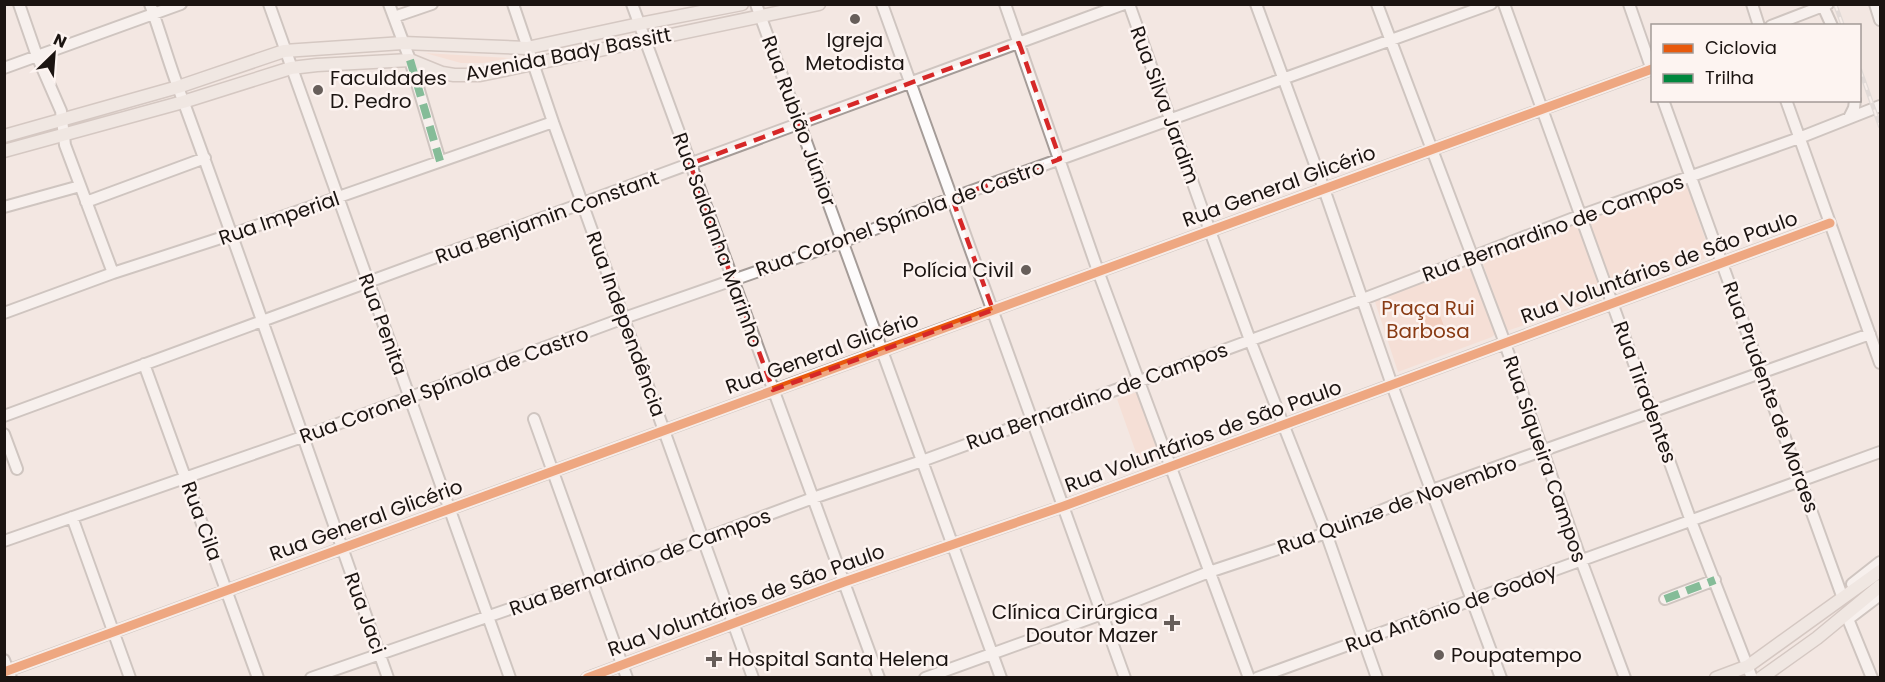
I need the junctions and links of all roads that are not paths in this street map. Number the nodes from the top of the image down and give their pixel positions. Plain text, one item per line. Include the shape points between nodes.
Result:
1 (19, 4) edge
2 (181, 4) edge
3 (268, 4) edge
4 (389, 4) edge
5 (432, 4) edge
6 (632, 4) edge
7 (742, 4) edge
8 (819, 4) edge
9 (882, 4) edge
10 (1005, 4) edge
11 (1124, 4) edge
12 (1129, 4) edge
13 (1256, 4) edge
14 (1377, 4) edge
15 (1491, 4) edge
16 (1504, 4) edge
17 (1629, 4) edge
18 (1752, 4) edge
19 (1875, 4) edge
20 (1824, 5) edge
21 (516, 6) edge
22 (152, 9) edge
23 (758, 10) edge
24 (394, 17) junction
25 (1881, 20) edge
26 (639, 24) junction
27 (1758, 24) edge
28 (1776, 24) edge
29 (1831, 24) edge
30 (645, 41) junction
31 (1390, 42) junction
32 (403, 43) junction
33 (1019, 43) junction
34 (527, 48) junction
35 (284, 51) junction
36 (37, 56) junction
37 (410, 60) junction
38 (533, 64) junction
39 (1651, 66) edge
40 (4, 68) edge
41 (291, 68) junction
42 (1651, 69) edge
43 (1284, 80) junction
44 (911, 83) junction
45 (178, 87) junction
46 (183, 102) junction
47 (1665, 102) edge
48 (1787, 102) edge
49 (1855, 102) edge
50 (1881, 106) edge
51 (1542, 109) junction
52 (1170, 118) junction
53 (1849, 118) junction
54 (62, 120) junction
55 (553, 122) junction
56 (799, 124) junction
57 (4, 136) edge
58 (63, 136) junction
59 (1800, 138) junction
60 (1431, 150) junction
61 (4, 151) edge
62 (205, 158) junction
63 (1060, 159) junction
64 (440, 161) junction
65 (690, 164) junction
66 (1691, 177) junction
67 (80, 186) junction
68 (1324, 189) junction
69 (337, 197) junction
70 (952, 198) junction
71 (86, 202) junction
72 (583, 203) junction
73 (4, 207) edge
74 (1579, 216) junction
75 (1830, 223) junction
76 (1210, 231) junction
77 (233, 234) junction
78 (842, 242) junction
79 (1472, 257) junction
80 (1722, 263) junction
81 (1098, 271) junction
82 (113, 273) junction
83 (733, 280) junction
84 (369, 283) junction
85 (1363, 299) junction
86 (1612, 303) junction
87 (993, 310) junction
88 (4, 313) edge
89 (624, 318) junction
90 (263, 321) junction
91 (1870, 334) junction
92 (1250, 340) junction
93 (1504, 343) junction
94 (882, 350) junction
95 (1881, 363) edge
96 (144, 364) junction
97 (1763, 374) junction
98 (1139, 381) junction
99 (1392, 385) junction
100 (773, 390) junction
101 (410, 397) junction
102 (1653, 411) junction
103 (4, 416) edge
104 (534, 419) dead end
105 (1032, 419) junction
106 (1283, 425) junction
107 (664, 430) junction
108 (4, 434) edge
109 (304, 436) junction
110 (1543, 452) junction
111 (1881, 452) edge
112 (922, 461) junction
113 (1170, 466) junction
114 (17, 469) dead end
115 (553, 471) junction
116 (186, 477) junction
117 (1801, 481) junction
118 (1432, 490) junction
119 (813, 498) junction
120 (1064, 506) junction
121 (450, 508) junction
122 (72, 517) junction
123 (1691, 521) junction
124 (1326, 533) junction
125 (703, 540) junction
126 (4, 541) edge
127 (952, 543) junction
128 (342, 548) junction
129 (1581, 560) junction
130 (1881, 562) edge
131 (1881, 571) edge
132 (1209, 572) junction
133 (593, 580) junction
134 (1715, 580) junction
135 (844, 582) junction
136 (1881, 586) edge
137 (226, 590) junction
138 (1841, 593) junction
139 (1881, 595) edge
140 (1665, 599) dead end
141 (1472, 600) junction
142 (1102, 614) junction
143 (489, 617) junction
144 (1848, 619) junction
145 (1808, 621) junction
146 (733, 624) junction
147 (113, 631) junction
148 (1817, 638) junction
149 (1364, 640) junction
150 (380, 654) junction
151 (992, 654) junction
152 (622, 665) junction
153 (7, 670) edge
154 (1750, 672) edge
155 (130, 678) edge
156 (258, 678) edge
157 (311, 678) edge
158 (388, 678) edge
159 (510, 678) edge
160 (587, 678) edge
161 (627, 678) edge
162 (753, 678) edge
163 (879, 678) edge
164 (925, 678) edge
165 (1001, 678) edge
166 (1125, 678) edge
167 (1249, 678) edge
168 (1257, 678) edge
169 (1377, 678) edge
170 (1501, 678) edge
171 (1625, 678) edge
172 (1716, 678) edge
173 (1761, 678) edge
174 (1872, 678) edge

1 - 36 street
2 - 22 street
3 - 35 street, Rua Penita
4 - 24 street
5 - 24 street
6 - 26 street, Rua Saldanha Marinho
7 - 26 main road, Avenida Bady Bassitt
8 - 23 main road, Avenida Bady Bassitt
9 - 44 street
10 - 33 street
11 - 33 street, Rua Benjamin Constant
12 - 52 street, Rua Silva Jardim
13 - 43 street
14 - 31 street, Rua Siqueira Campos
15 - 31 street, Rua Coronel Spínola de Castro
16 - 51 street, Rua Tiradentes
17 - 39 street
18 - 27 street
19 - 25 street
20 - 28 street
20 - 29 street
21 - 34 street, Rua Independência
22 - 36 street
22 - 45 street, Rua Jaci
23 - 30 main road, Avenida Bady Bassitt
23 - 56 street, Rua Rubião Júnior
24 - 32 street
26 - 30 street, Rua Saldanha Marinho
26 - 34 main road, Avenida Bady Bassitt
30 - 38 main road, Avenida Bady Bassitt
30 - 65 street, Rua Saldanha Marinho
31 - 43 street, Rua Coronel Spínola de Castro
31 - 60 street, Rua Siqueira Campos
32 - 34 main road, Avenida Bady Bassitt
32 - 35 main road, Avenida Bady Bassitt
32 - 37 street
33 - 44 street, Rua Benjamin Constant
33 - 63 street
34 - 38 street, Rua Independência
35 - 41 street, Rua Penita
35 - 45 main road, Avenida Bady Bassitt
36 - 40 street
36 - 54 street
37 - 38 main road, Avenida Bady Bassitt via 454,75 480,75
37 - 41 main road, Avenida Bady Bassitt
37 - 64 street
38 - 55 street, Rua Independência
41 - 46 main road, Avenida Bady Bassitt
41 - 69 street, Rua Penita
42 - 51 street, Rua General Glicério
43 - 52 street, Rua Coronel Spínola de Castro
43 - 68 street
44 - 56 street, Rua Benjamin Constant
44 - 70 street
45 - 46 street, Rua Jaci
45 - 54 main road, Avenida Bady Bassitt
46 - 58 main road, Avenida Bady Bassitt
46 - 62 street, Rua Jaci
47 - 66 street, Rua Prudente de Moraes
48 - 59 street
49 - 53 street
50 - 53 street, Rua Bernardino de Campos
51 - 60 street, Rua General Glicério
51 - 74 street, Rua Tiradentes
52 - 63 street, Rua Coronel Spínola de Castro
52 - 76 street, Rua Silva Jardim
53 - 59 street, Rua Bernardino de Campos
54 - 57 main road, Avenida Bady Bassitt
54 - 58 street
55 - 64 street, Rua Imperial
55 - 72 street, Rua Independência
56 - 65 street, Rua Benjamin Constant
56 - 78 street, Rua Rubião Júnior
58 - 61 main road, Avenida Bady Bassitt
58 - 67 street
59 - 66 street, Rua Bernardino de Campos
59 - 75 street
60 - 68 street, Rua General Glicério
60 - 79 street, Rua Siqueira Campos
62 - 71 street
62 - 77 street, Rua Jaci
63 - 70 street, Rua Coronel Spínola de Castro
63 - 81 street
64 - 69 street, Rua Imperial
65 - 72 street, Rua Benjamin Constant
65 - 83 street, Rua Saldanha Marinho
66 - 74 street, Rua Bernardino de Campos
66 - 80 street, Rua Prudente de Moraes
67 - 71 street
67 - 73 street
68 - 76 street, Rua General Glicério
68 - 85 street
69 - 77 street, Rua Imperial
69 - 84 street, Rua Penita
70 - 78 street, Rua Coronel Spínola de Castro
70 - 87 street
71 - 82 street
72 - 84 street, Rua Benjamin Constant
72 - 89 street, Rua Independência
74 - 79 street, Rua Bernardino de Campos
74 - 86 street, Rua Tiradentes
75 - 80 street, Rua Voluntários de São Paulo
75 - 91 street
76 - 81 street, Rua General Glicério
76 - 92 street, Rua Silva Jardim
77 - 82 street, Rua Imperial
77 - 90 street, Rua Jaci
78 - 83 street, Rua Coronel Spínola de Castro
78 - 94 street, Rua Rubião Júnior
79 - 85 street, Rua Bernardino de Campos
79 - 93 street, Rua Siqueira Campos
80 - 86 street, Rua Voluntários de São Paulo
80 - 97 street, Rua Prudente de Moraes
81 - 87 street, Rua General Glicério
81 - 98 street
82 - 88 street, Rua Imperial
83 - 89 street, Rua Coronel Spínola de Castro
83 - 100 street, Rua Saldanha Marinho
84 - 90 street, Rua Benjamin Constant
84 - 101 street, Rua Penita
85 - 92 street, Rua Bernardino de Campos
85 - 99 street
86 - 93 street, Rua Voluntários de São Paulo
86 - 102 street, Rua Tiradentes
87 - 94 street, Rua General Glicério
87 - 105 street
89 - 101 street, Rua Coronel Spínola de Castro
89 - 107 street, Rua Independência
90 - 96 street, Rua Benjamin Constant
90 - 109 street, Rua Jaci
91 - 95 street
91 - 97 street, Rua Quinze de Novembro
92 - 98 street, Rua Bernardino de Campos
92 - 106 street, Rua Silva Jardim
93 - 99 street, Rua Voluntários de São Paulo
93 - 110 street, Rua Siqueira Campos
94 - 100 street, Rua General Glicério
94 - 112 street, Rua Rubião Júnior
96 - 103 street, Rua Benjamin Constant
96 - 116 street, Rua Cila
97 - 102 street, Rua Quinze de Novembro
97 - 117 street, Rua Prudente de Moraes
98 - 105 street, Rua Bernardino de Campos
98 - 113 street
99 - 106 street, Rua Voluntários de São Paulo
99 - 118 street
100 - 107 street, Rua General Glicério
100 - 119 street, Rua Saldanha Marinho
101 - 109 street, Rua Coronel Spínola de Castro
101 - 121 street, Rua Penita
102 - 110 street, Rua Quinze de Novembro
102 - 123 street, Rua Tiradentes
104 - 115 street
105 - 112 street, Rua Bernardino de Campos
105 - 120 street
106 - 113 street, Rua Voluntários de São Paulo
106 - 124 street, Rua Silva Jardim
107 - 115 street, Rua General Glicério
107 - 125 street, Rua Independência
108 - 114 street
109 - 116 street, Rua Coronel Spínola de Castro
109 - 128 street, Rua Jaci
110 - 118 street, Rua Quinze de Novembro
110 - 129 street, Rua Siqueira Campos
111 - 117 street, Rua Antônio de Godoy
112 - 119 street, Rua Bernardino de Campos
112 - 127 street, Rua Rubião Júnior
113 - 120 street, Rua Voluntários de São Paulo
113 - 132 street
115 - 121 street, Rua General Glicério
115 - 133 street
116 - 122 street, Rua Coronel Spínola de Castro
116 - 137 street, Rua Cila
117 - 123 street, Rua Antônio de Godoy
117 - 138 street, Rua Prudente de Moraes
118 - 124 street, Rua Quinze de Novembro
118 - 141 street
119 - 125 street, Rua Bernardino de Campos
119 - 135 street, Rua Saldanha Marinho
120 - 127 street, Rua Voluntários de São Paulo
120 - 142 street
121 - 128 street, Rua General Glicério
121 - 143 street, Rua Penita
122 - 126 street, Rua Coronel Spínola de Castro
122 - 147 street
123 - 129 street, Rua Antônio de Godoy
123 - 134 street, Rua Tiradentes
124 - 132 street, Rua Quinze de Novembro
124 - 149 street, Rua Silva Jardim
125 - 133 street, Rua Bernardino de Campos
125 - 146 street, Rua Independência
127 - 135 street, Rua Voluntários de São Paulo
127 - 151 street, Rua Rubião Júnior
128 - 137 street, Rua General Glicério
128 - 150 street, Rua Jaci
129 - 141 street, Rua Antônio de Godoy
129 - 171 street, Rua Siqueira Campos
130 - 138 street
131 - 145 main road
132 - 142 street, Rua Quinze de Novembro
132 - 167 street
133 - 143 street, Rua Bernardino de Campos
133 - 152 street
134 - 140 street
134 - 154 street, Rua Tiradentes
135 - 146 street, Rua Voluntários de São Paulo
135 - 163 street, Rua Saldanha Marinho
136 - 148 main road
137 - 147 street, Rua General Glicério
137 - 156 street, Rua Cila
138 - 145 street
139 - 144 street
141 - 149 street, Rua Antônio de Godoy
141 - 170 street
142 - 151 street, Rua Quinze de Novembro
142 - 166 street
143 - 150 street, Rua Bernardino de Campos
143 - 159 street, Rua Penita
144 - 148 street
144 - 174 street
145 - 154 main road
146 - 152 street, Rua Voluntários de São Paulo
146 - 162 street, Rua Independência
147 - 153 street, Rua General Glicério
147 - 155 street
148 - 173 main road
149 - 168 street, Rua Antônio de Godoy
149 - 169 street, Rua Silva Jardim
150 - 157 street, Rua Bernardino de Campos
150 - 158 street, Rua Jaci
151 - 164 street, Rua Quinze de Novembro
151 - 165 street, Rua Rubião Júnior
152 - 160 street, Rua Voluntários de São Paulo
152 - 161 street
154 - 172 main road

